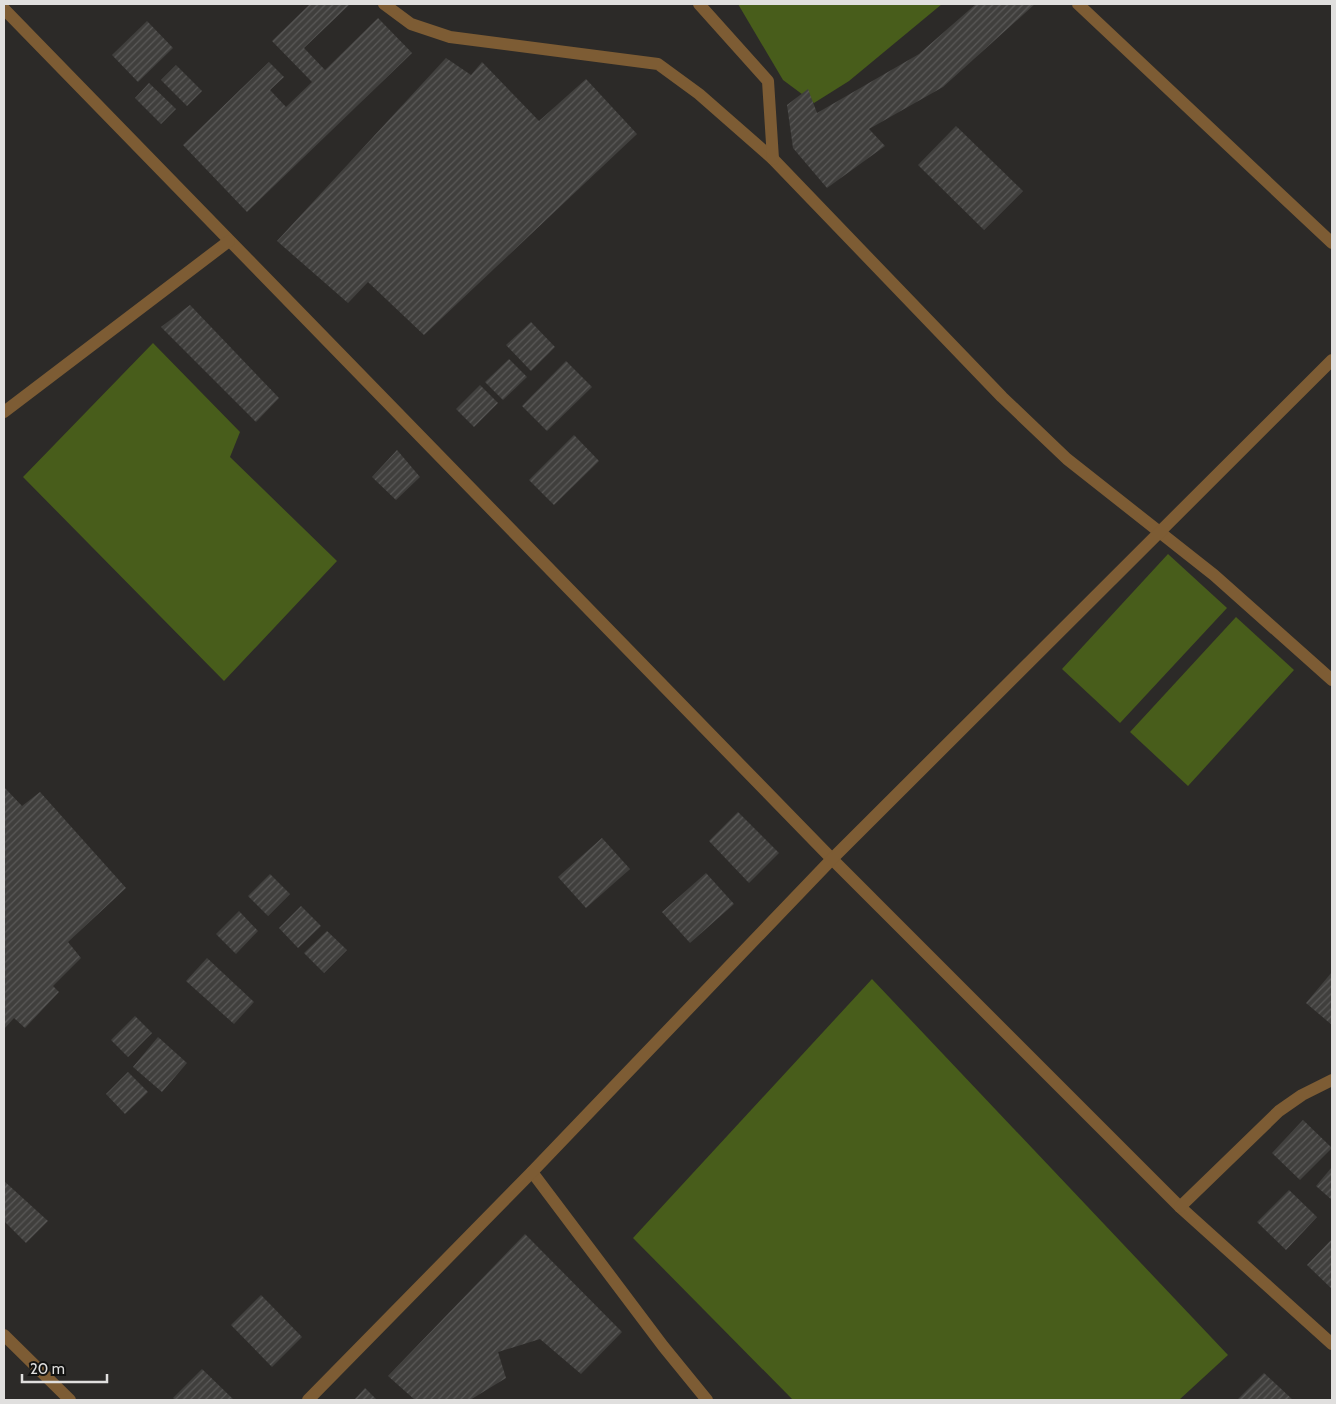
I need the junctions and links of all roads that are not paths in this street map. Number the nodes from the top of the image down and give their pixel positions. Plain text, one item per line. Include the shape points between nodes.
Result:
1 (384, 4) edge
2 (699, 4) edge
3 (1078, 4) edge
4 (4, 9) edge
5 (773, 159) junction
6 (229, 241) junction
7 (1332, 244) edge
8 (1332, 360) edge
9 (4, 412) edge
10 (1161, 534) junction
11 (1332, 680) edge
12 (832, 859) junction
13 (1332, 1080) edge
14 (532, 1172) junction
15 (1180, 1207) junction
16 (4, 1335) edge
17 (1332, 1344) edge
18 (70, 1400) edge
19 (308, 1400) edge
20 (707, 1400) edge

1 - 5 street via 411,24 450,37 658,64 699,94
2 - 5 street via 768,81
3 - 7 street
4 - 6 street
5 - 10 street via 1002,397 1067,459
6 - 9 street
6 - 12 street
8 - 10 street
10 - 11 street via 1214,575
10 - 12 street
12 - 14 street
12 - 15 street
13 - 15 street via 1279,1111
14 - 19 street
14 - 20 street
15 - 17 street
16 - 18 street

